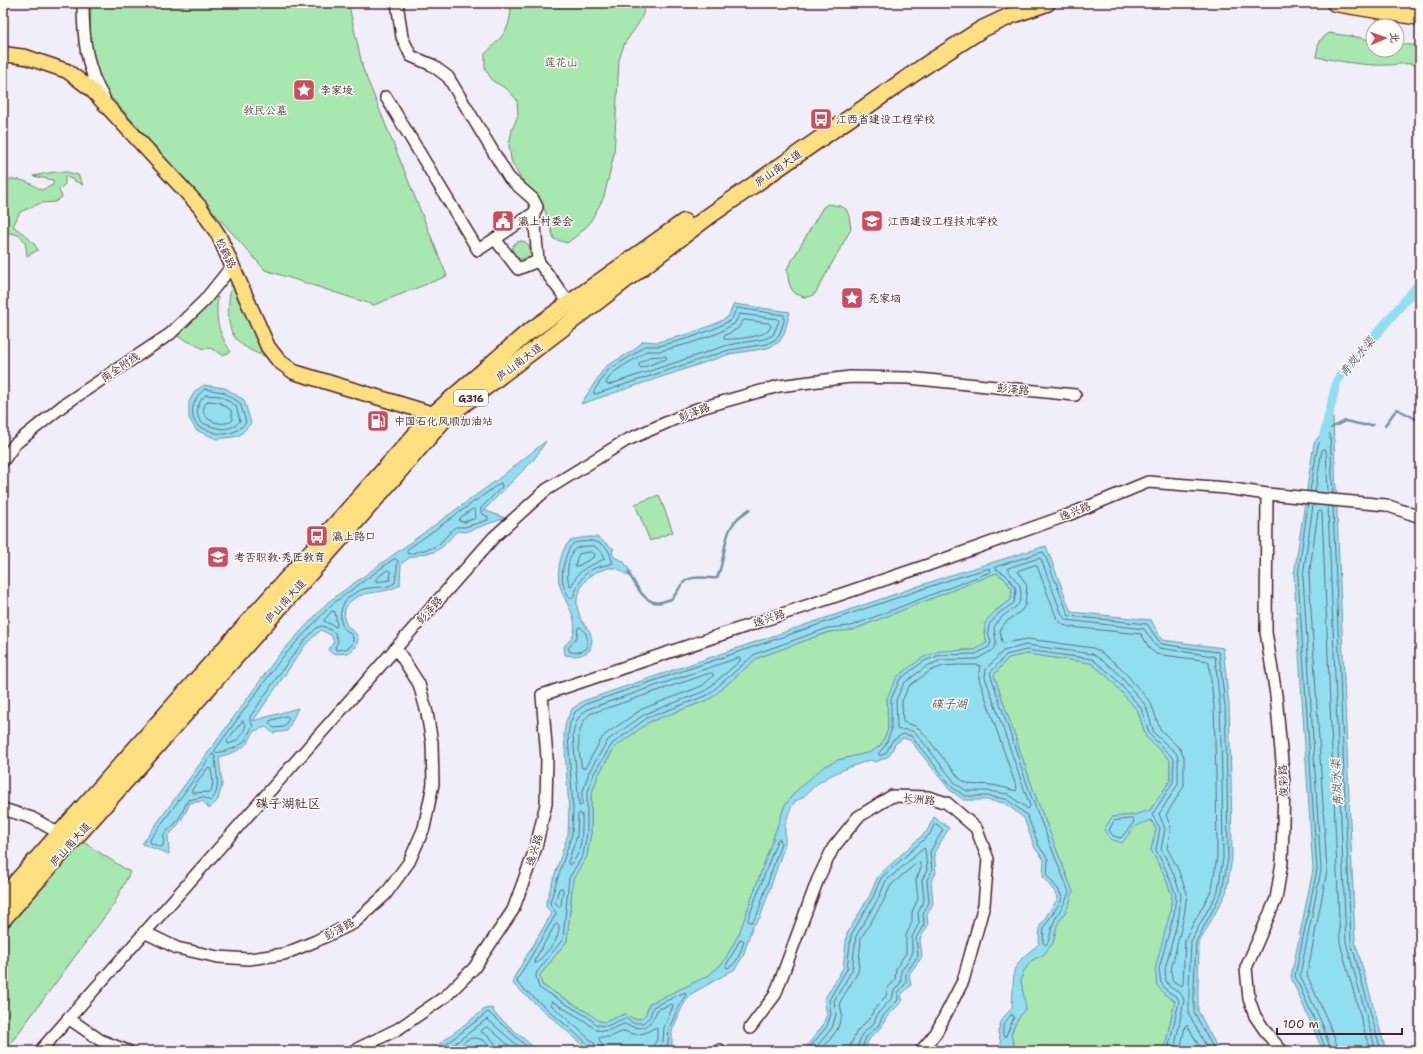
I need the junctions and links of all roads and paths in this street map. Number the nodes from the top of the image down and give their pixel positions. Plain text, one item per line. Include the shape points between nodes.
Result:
1 (83, 3) edge
2 (397, 3) edge
3 (1019, 3) edge
4 (1047, 3) edge
5 (1335, 3) edge
6 (1408, 3) edge
7 (1420, 5) edge
8 (1420, 17) edge
9 (3, 54) edge
10 (386, 97) dead end
11 (115, 116) junction
12 (534, 213) junction
13 (495, 239) junction
14 (538, 261) junction
15 (232, 266) junction
16 (570, 303) junction
17 (1075, 395) dead end
18 (439, 416) junction
19 (3, 461) edge
20 (1267, 494) junction
21 (1420, 517) edge
22 (396, 648) junction
23 (3, 809) edge
24 (59, 833) junction
25 (3, 897) edge
26 (3, 919) edge
27 (144, 932) junction
28 (68, 1018) junction
29 (750, 1028) dead end
30 (40, 1051) edge
31 (128, 1051) edge
32 (353, 1051) edge
33 (921, 1051) edge
34 (1282, 1051) edge

1 - 11 street, 松鹤路 via 83,31 90,70
2 - 12 street via 402,36 410,56 432,65 448,77 509,178 533,199 537,207
3 - 16 highway, 庐山南大道 / G316 via 981,19 959,32
4 - 18 highway, 庐山南大道 / G316 via 982,29 926,65 709,216
5 - 8 highway
6 - 7 highway
9 - 11 main road via 26,57 67,71 91,89
10 - 13 street via 478,250
11 - 15 main road, 松鹤路 via 200,207 219,236
12 - 13 street
12 - 14 street
13 - 14 street via 518,269
14 - 16 street
15 - 18 main road, 松鹤路 via 268,347 279,361 294,372
15 - 19 street, 南全附线 via 204,301 170,334 65,404 14,444
16 - 18 highway, 庐山南大道 / G316 via 526,334
17 - 22 street, 彭泽路 via 909,378 850,377 778,386 697,409 625,441 546,490 494,537
18 - 24 highway, 庐山南大道 / G316
18 - 26 highway, 庐山南大道 / G316 via 352,526
20 - 21 street, 逸兴路 via 1386,505
20 - 32 street, 逸兴路 via 1148,482 1068,515 542,695 547,758 546,804 536,847 513,910 474,968 446,996 398,1029
20 - 34 street, 俊彩路 via 1266,632 1276,695 1284,784 1282,862 1276,899 1246,968 1249,999 1255,1016
22 - 27 street, 彭泽路
22 - 27 street, 彭泽路 via 419,684 427,712 432,743 433,784 421,835 409,862 385,895 354,923 284,954 249,959 218,957 178,948
23 - 24 street via 32,818
24 - 25 highway, 庐山南大道 / G316
27 - 28 street, 彭泽路
28 - 30 street, 彭泽路
28 - 31 street via 100,1040
29 - 33 street, 长洲路 via 775,995 818,879 833,848 858,817 892,796 928,797 948,803 976,828 988,859 984,905 963,981 936,1033

